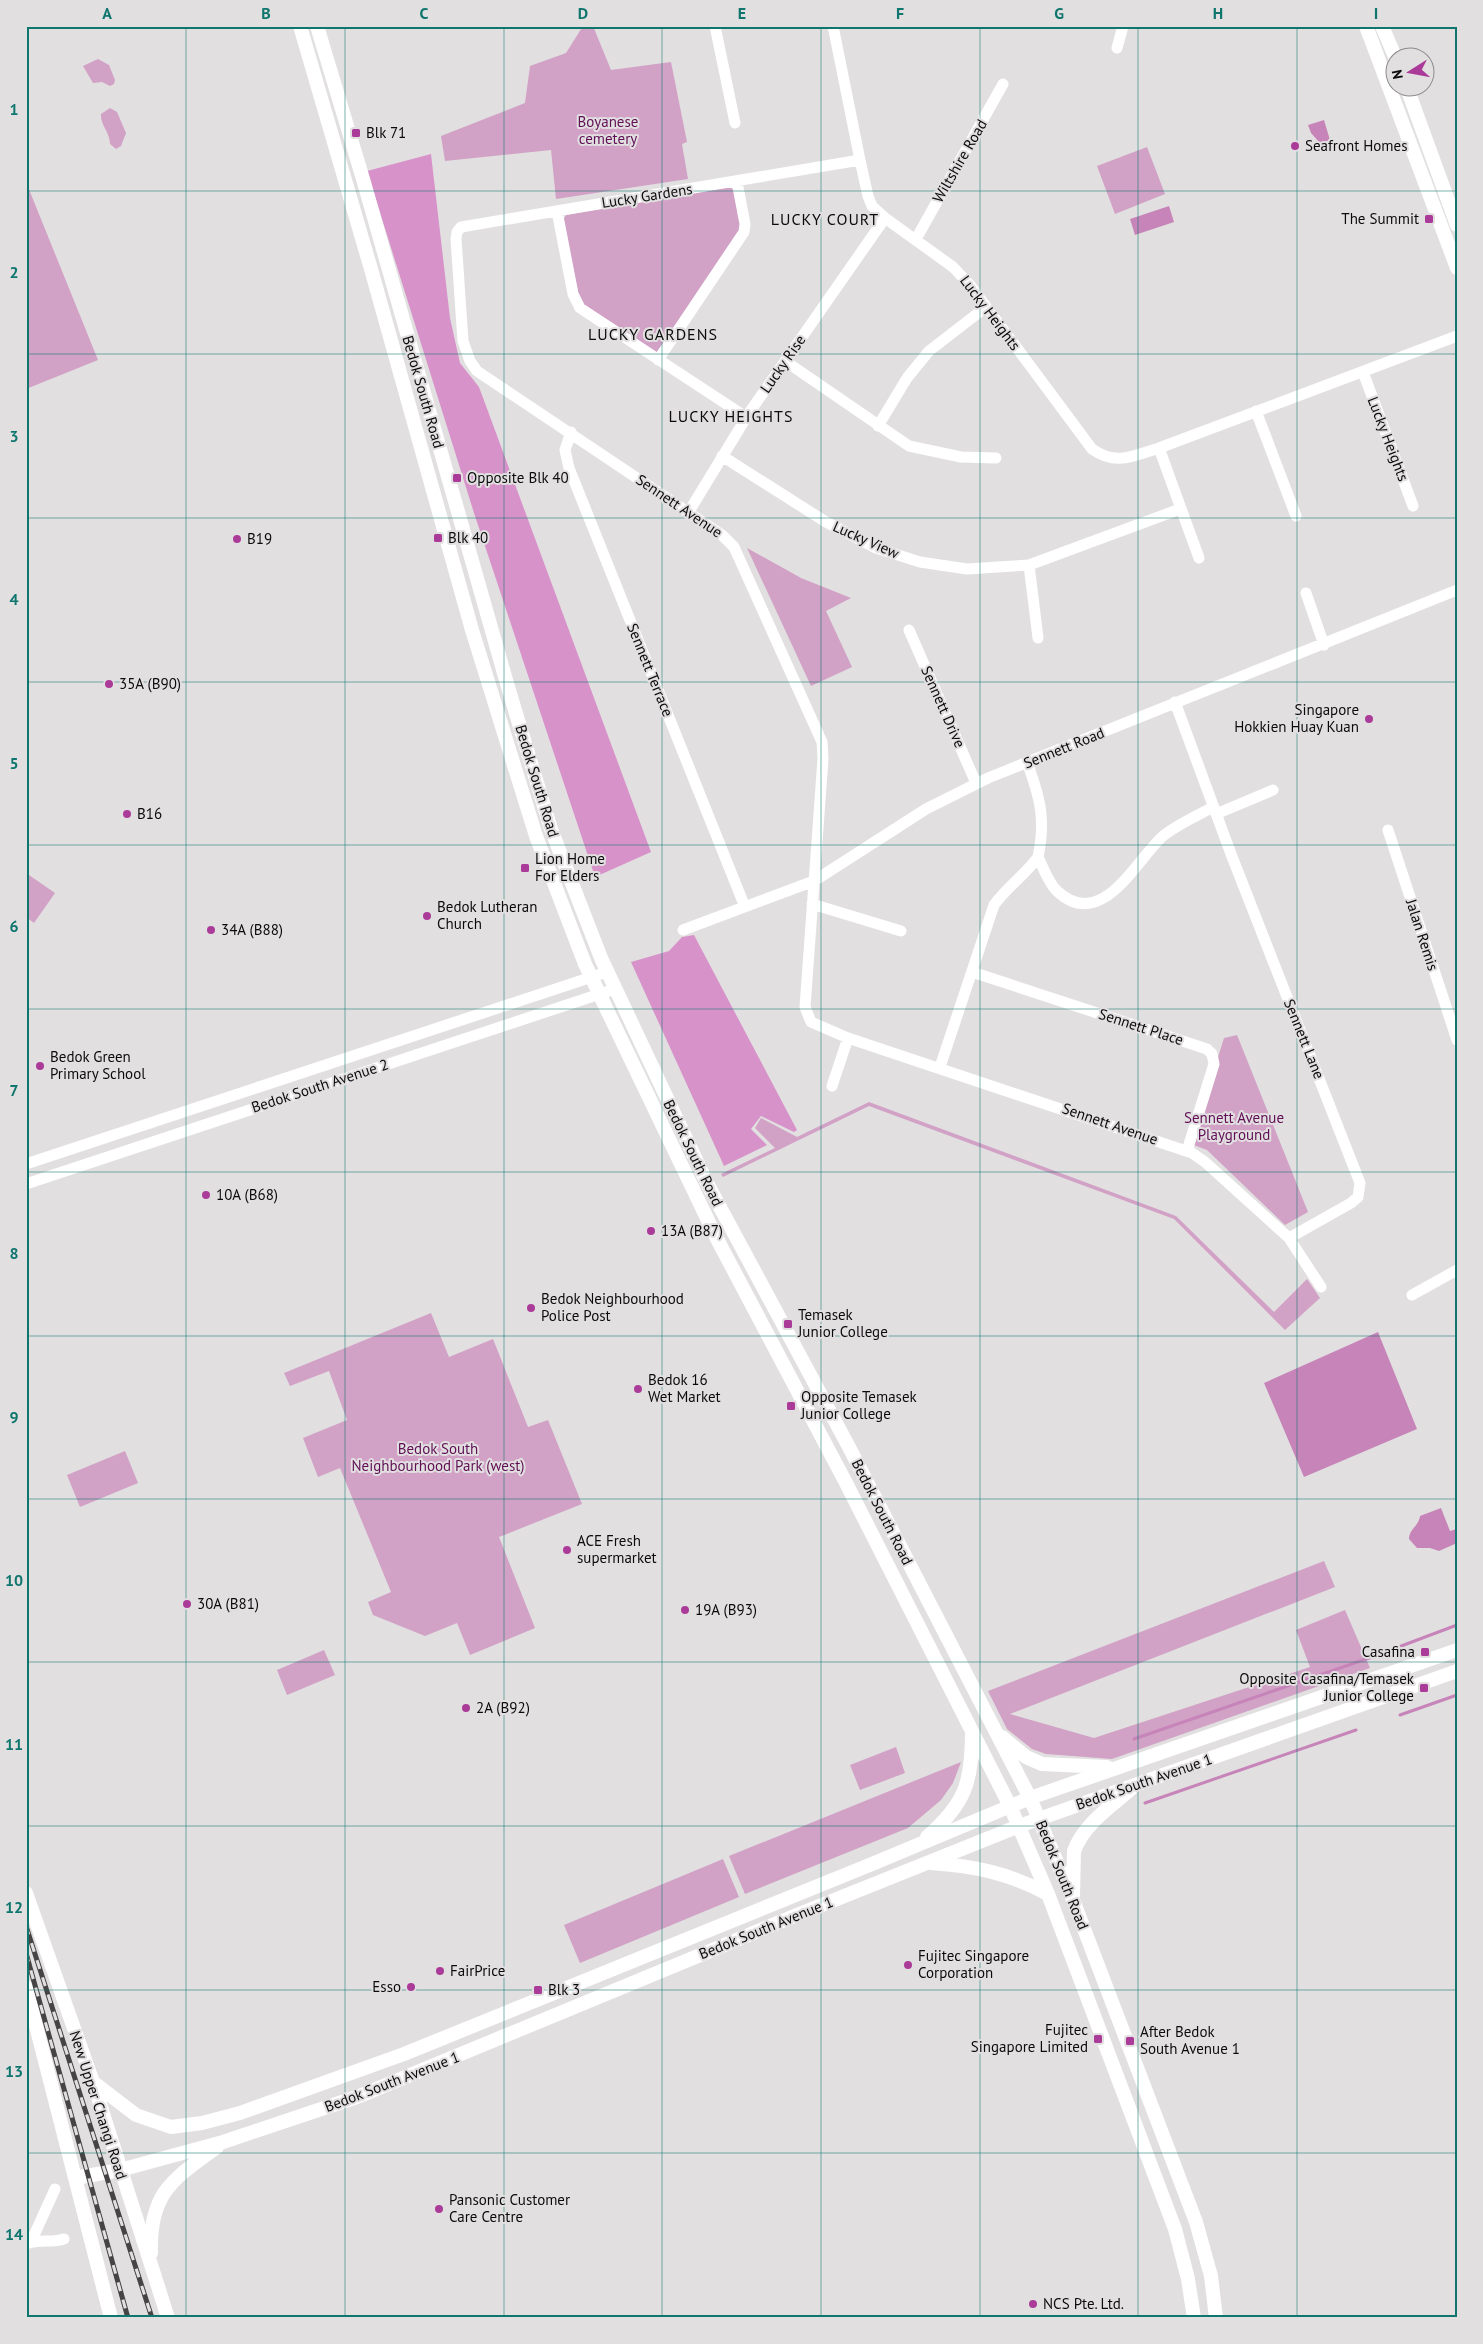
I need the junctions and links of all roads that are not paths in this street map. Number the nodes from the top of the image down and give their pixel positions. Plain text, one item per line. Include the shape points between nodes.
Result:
1 (300, 26) edge
2 (317, 26) edge
3 (714, 26) edge
4 (833, 26) edge
5 (1123, 26) edge
6 (1366, 26) edge
7 (1382, 26) edge
8 (1117, 48) dead end
9 (1391, 48) edge
10 (1003, 84) dead end
11 (1411, 98) edge
12 (735, 123) dead end
13 (860, 160) junction
14 (737, 182) junction
15 (557, 211) junction
16 (885, 218) junction
17 (1457, 225) edge
18 (457, 232) joint
19 (916, 238) junction
20 (1457, 268) edge
21 (986, 307) junction
22 (1457, 336) edge
23 (658, 360) junction
24 (785, 361) junction
25 (1363, 372) junction
26 (1256, 411) junction
27 (746, 417) junction
28 (878, 426) junction
29 (571, 432) junction
30 (1159, 448) junction
31 (722, 456) junction
32 (996, 458) dead end
33 (1413, 506) dead end
34 (1180, 509) junction
35 (688, 513) junction
36 (1296, 516) dead end
37 (1199, 558) dead end
38 (1028, 565) junction
39 (1457, 590) edge
40 (1306, 593) dead end
41 (909, 630) dead end
42 (1038, 638) dead end
43 (1324, 645) junction
44 (1174, 702) junction
45 (1028, 762) junction
46 (976, 783) junction
47 (1273, 790) dead end
48 (1214, 811) junction
49 (1388, 830) dead end
50 (1038, 857) junction
51 (814, 881) junction
52 (812, 904) junction
53 (746, 906) junction
54 (683, 930) dead end
55 (901, 931) dead end
56 (607, 972) junction
57 (972, 972) junction
58 (591, 978) junction
59 (614, 989) junction
60 (598, 994) junction
61 (848, 1038) junction
62 (1457, 1040) edge
63 (940, 1067) junction
64 (832, 1086) dead end
65 (688, 1143) junction
66 (674, 1150) junction
67 (1187, 1151) junction
68 (26, 1164) edge
69 (26, 1184) edge
70 (1289, 1238) junction
71 (1457, 1270) edge
72 (1321, 1287) dead end
73 (1412, 1295) dead end
74 (1457, 1650) edge
75 (1457, 1671) edge
76 (972, 1728) junction
77 (998, 1734) junction
78 (1116, 1768) junction
79 (1137, 1784) junction
80 (1030, 1798) junction
81 (1010, 1806) junction
82 (1040, 1819) junction
83 (1019, 1826) junction
84 (915, 1846) junction
85 (928, 1863) junction
86 (26, 1893) edge
87 (1048, 1894) junction
88 (1072, 1900) junction
89 (26, 1988) edge
90 (26, 1992) edge
91 (31, 2025) edge
92 (93, 2082) junction
93 (223, 2142) junction
94 (120, 2170) junction
95 (75, 2178) junction
96 (55, 2189) dead end
97 (64, 2239) dead end
98 (29, 2243) edge
99 (152, 2270) junction
100 (111, 2318) edge
101 (168, 2318) edge
102 (1194, 2318) edge
103 (1216, 2318) edge

1 - 58 main road, Bedok South Road via 472,630 536,836
2 - 56 main road, Bedok South Road via 546,812
3 - 12 street
4 - 13 street, Lucky Heights
5 - 8 street
6 - 20 main road
7 - 9 main road
10 - 19 street, Wiltshire Road
11 - 17 main road
13 - 14 street, Lucky Gardens
13 - 16 street, Lucky Heights via 872,206
14 - 15 street, Lucky Gardens
14 - 23 street via 744,232
15 - 18 street, Lucky Gardens via 461,227
15 - 23 street via 572,294 577,305
16 - 19 street, Lucky Heights
16 - 24 street, Lucky Rise
18 - 29 street, Sennett Avenue via 463,341 470,361 477,371
19 - 21 street, Lucky Heights via 953,267
21 - 28 street via 929,351 907,378
21 - 30 street, Lucky Heights via 1092,449 1103,457 1115,459
22 - 25 street, Lucky Heights
23 - 27 street
24 - 27 street, Lucky Rise
24 - 28 street
25 - 26 street, Lucky Heights
25 - 33 street, Lucky Heights
26 - 30 street, Lucky Heights
26 - 36 street
27 - 31 street, Lucky Rise
28 - 32 street via 909,446 961,457
29 - 35 street, Sennett Avenue
29 - 53 street, Sennett Terrace via 565,450 569,468
30 - 34 street
31 - 35 street, Lucky Rise
31 - 38 street, Lucky View via 826,522 876,548 920,562 967,569
34 - 37 street
34 - 38 street, Lucky View
35 - 51 street, Sennett Avenue via 722,535 734,547 822,742
38 - 42 street
39 - 43 street, Sennett Road
40 - 43 street
41 - 46 street, Sennett Drive
43 - 44 street, Sennett Road
44 - 45 street, Sennett Road
44 - 48 street, Sennett Lane
45 - 46 street, Sennett Road
45 - 50 street via 1042,814 1043,834
46 - 51 street, Sennett Road via 926,809
47 - 48 street
48 - 50 street via 1163,837 1116,891 1098,901 1080,903 1061,894
48 - 70 street, Sennett Lane via 1360,1183 1358,1196 1351,1203
49 - 62 street, Jalan Remis
50 - 57 street via 994,905
51 - 52 street, Sennett Avenue
51 - 53 street, Sennett Road
52 - 55 street
52 - 61 street, Sennett Avenue via 807,1015 816,1025
53 - 54 street, Sennett Road
56 - 58 street, Bedok South Avenue 2
56 - 59 main road, Bedok South Road
57 - 63 street
57 - 67 street, Sennett Place via 1207,1049 1214,1064
58 - 60 main road, Bedok South Road
58 - 68 street, Bedok South Avenue 2
59 - 60 street, Bedok South Avenue 2
59 - 65 main road, Bedok South Road
60 - 66 main road, Bedok South Road
60 - 69 street, Bedok South Avenue 2
61 - 63 street, Sennett Avenue
61 - 64 street
63 - 67 street, Sennett Avenue
65 - 66 main road
65 - 77 main road, Bedok South Road
66 - 76 main road, Bedok South Road via 716,1237
67 - 70 street, Sennett Avenue via 1205,1162
70 - 72 street, Sennett Avenue
71 - 73 street
74 - 78 main road, Bedok South Avenue 1
75 - 79 main road, Bedok South Avenue 1
76 - 81 main road, Bedok South Road
76 - 84 main road via 972,1756 960,1801 949,1818
77 - 78 main road via 1026,1757 1042,1764
77 - 80 main road, Bedok South Road
78 - 80 main road, Bedok South Avenue 1
79 - 82 main road, Bedok South Avenue 1
79 - 88 main road via 1090,1825 1076,1844
80 - 81 main road, Bedok South Avenue 1
80 - 82 main road, Bedok South Road
81 - 83 main road, Bedok South Road
81 - 84 main road, Bedok South Avenue 1
82 - 83 main road, Bedok South Avenue 1
82 - 88 main road, Bedok South Road
83 - 85 main road, Bedok South Avenue 1
83 - 87 main road, Bedok South Road
84 - 92 main road, Bedok South Avenue 1 via 404,2054 240,2113 202,2123 171,2126 136,2115
85 - 87 main road via 1004,1874
85 - 93 main road, Bedok South Avenue 1 via 792,1916 403,2079
86 - 92 main road, New Upper Changi Road
87 - 102 main road, Bedok South Road via 1175,2229
88 - 103 main road, Bedok South Road via 1196,2222 1211,2276
89 - 90 street
89 - 91 main road
91 - 95 main road
92 - 94 main road, New Upper Changi Road
93 - 94 main road, Bedok South Avenue 1
93 - 99 main road via 172,2181 161,2196 155,2209 151,2238
94 - 95 main road, Bedok South Avenue 1
94 - 99 main road, New Upper Changi Road
95 - 100 main road
96 - 98 street
97 - 98 street
99 - 101 main road, New Upper Changi Road

